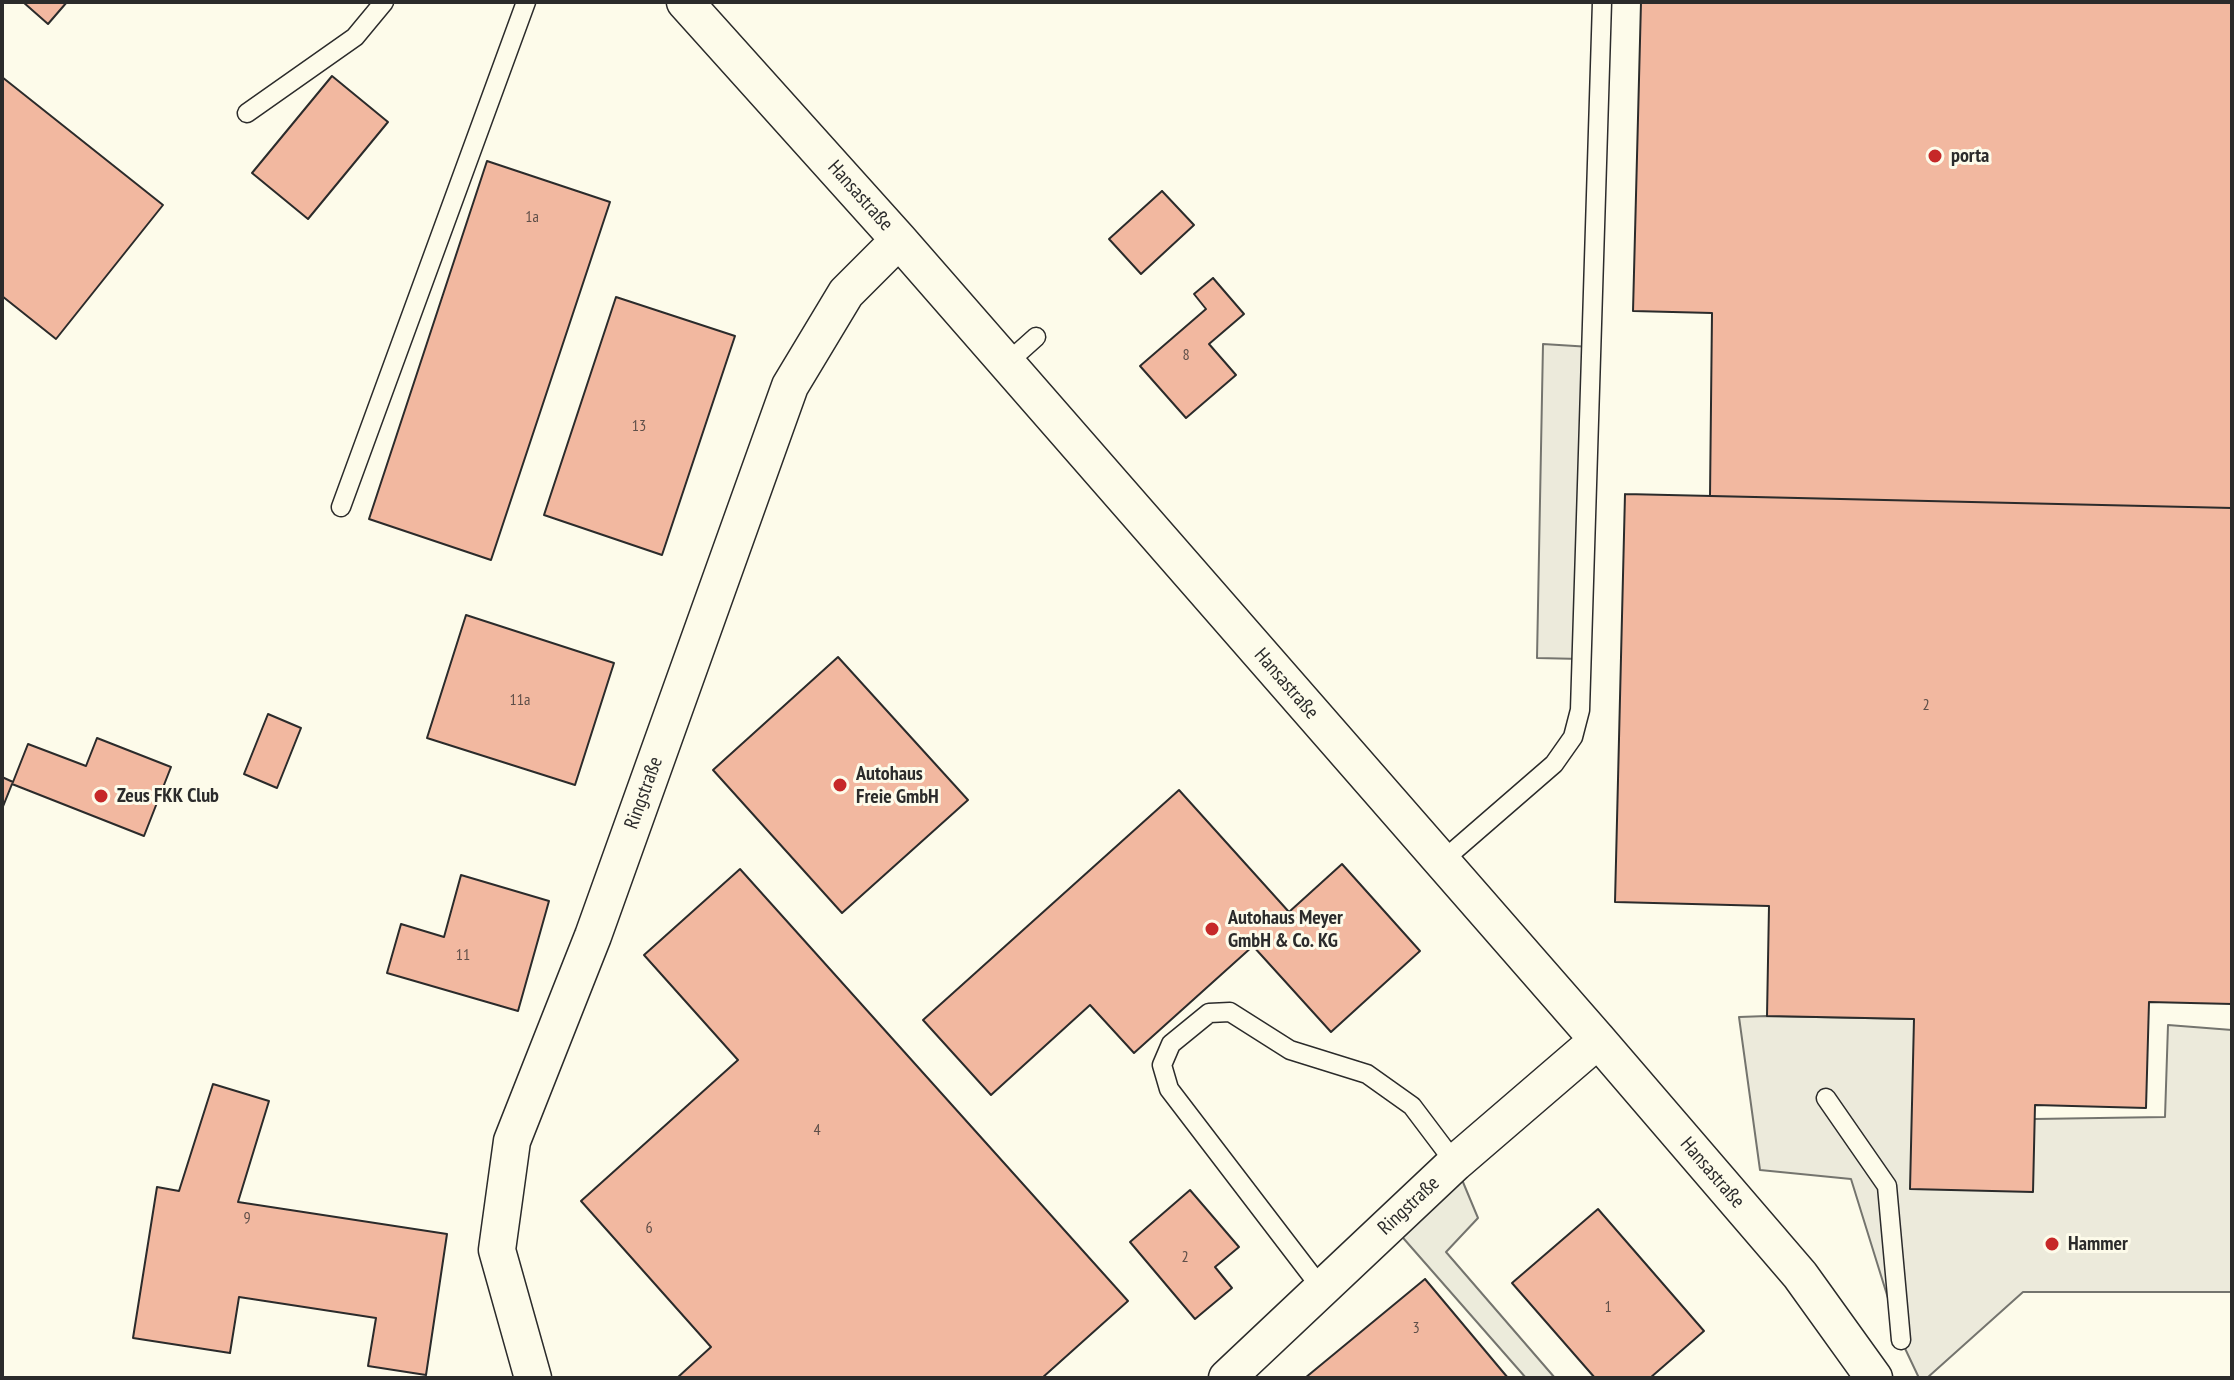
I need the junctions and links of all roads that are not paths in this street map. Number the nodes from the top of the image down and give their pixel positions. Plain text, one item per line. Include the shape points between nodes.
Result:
1 (384, 2) edge
2 (526, 2) edge
3 (685, 2) edge
4 (1602, 2) edge
5 (247, 113) dead end
6 (899, 240) junction
7 (1036, 337) dead end
8 (1007, 363) junction
9 (341, 507) dead end
10 (1441, 862) junction
11 (1598, 1040) junction
12 (1826, 1098) dead end
13 (1455, 1163) junction
14 (1322, 1289) junction
15 (1901, 1340) dead end
16 (533, 1378) edge
17 (1227, 1378) edge
18 (1874, 1378) edge

1 - 5 lane via 355,37
2 - 9 lane
3 - 6 street, Hansastraße
4 - 10 lane via 1580,710 1573,737 1554,764
6 - 8 street, Hansastraße
6 - 16 street, Ringstraße via 846,293 790,386 593,936 512,1141 497,1250
7 - 8 lane
8 - 10 street, Hansastraße
10 - 11 street, Hansastraße
11 - 13 street, Ringstraße
11 - 18 street, Hansastraße via 1800,1275
12 - 15 lane via 1887,1186
13 - 14 street, Ringstraße
13 - 14 lane via 1412,1106 1367,1074 1290,1050 1230,1012 1209,1013 1171,1044 1162,1065 1169,1089
14 - 17 street, Ringstraße

